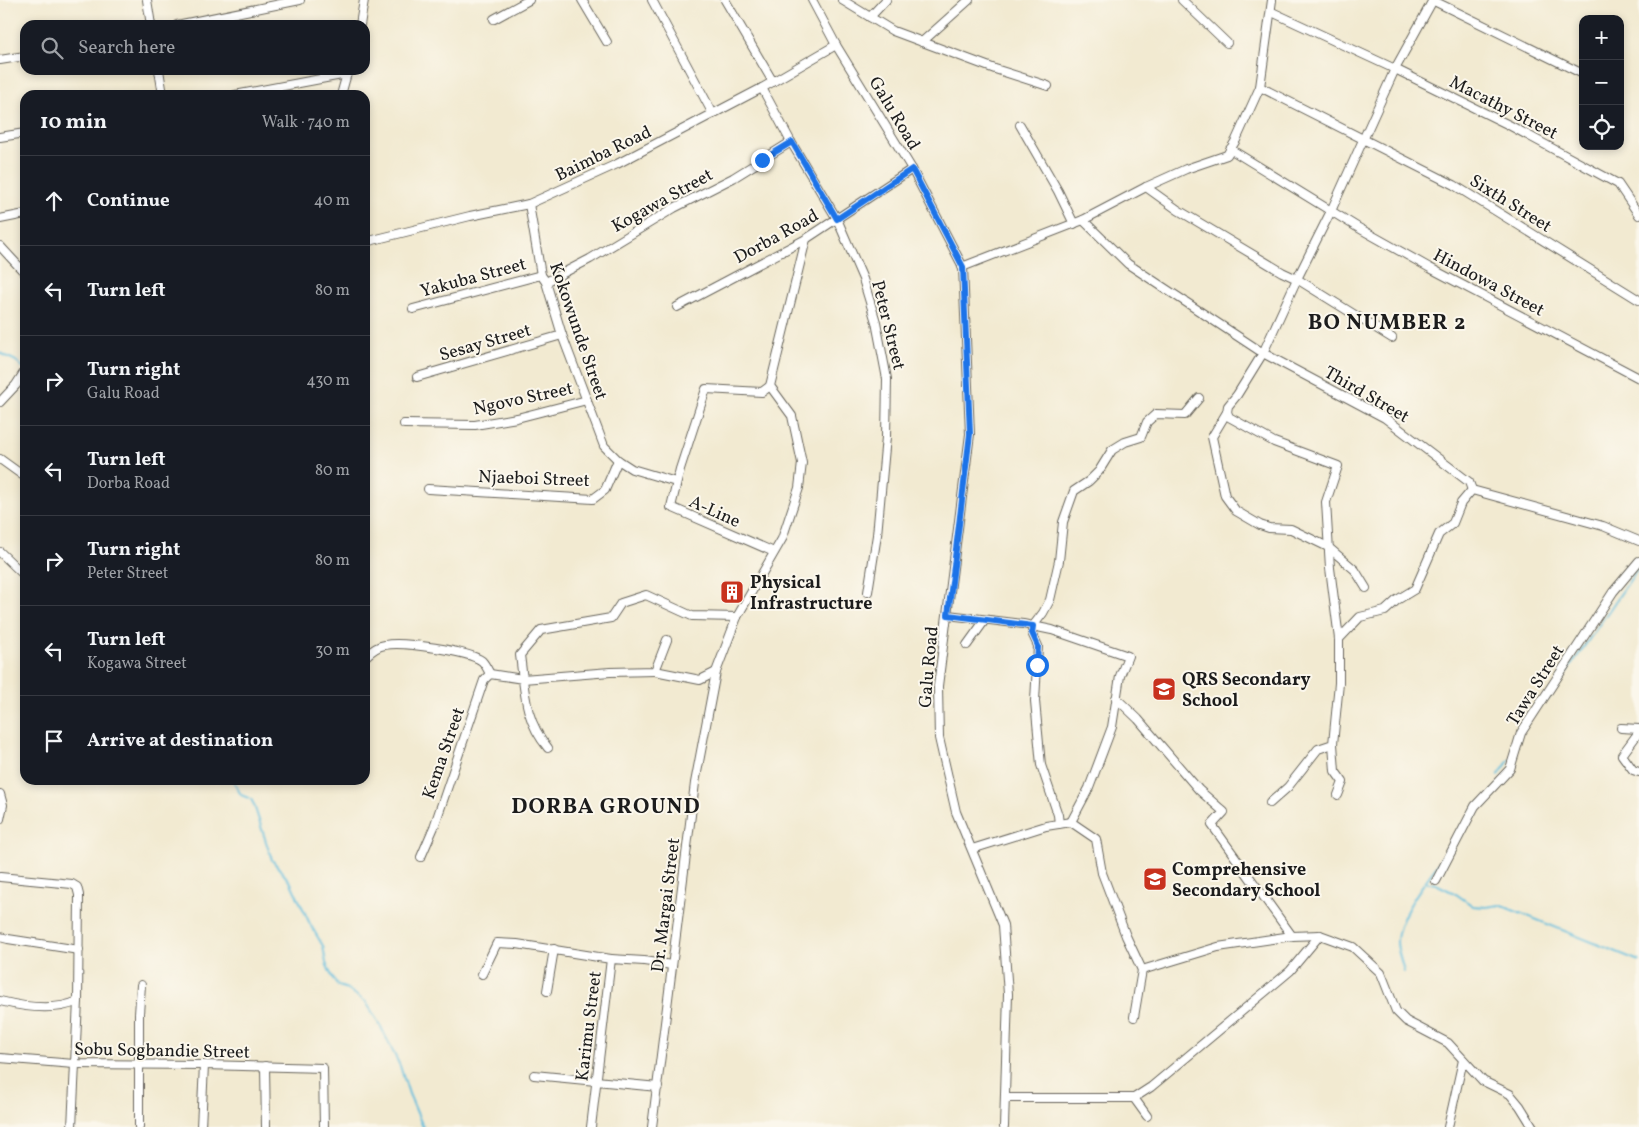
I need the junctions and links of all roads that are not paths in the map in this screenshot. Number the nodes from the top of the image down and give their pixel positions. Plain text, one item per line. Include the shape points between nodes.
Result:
1 (147, 0) edge
2 (300, 0) edge
3 (364, 0) edge
4 (529, 0) edge
5 (582, 0) edge
6 (652, 0) edge
7 (725, 0) edge
8 (812, 0) edge
9 (842, 0) edge
10 (886, 0) edge
11 (969, 0) edge
12 (1182, 0) edge
13 (1272, 0) edge
14 (1432, 0) edge
15 (1272, 12) junction
16 (870, 17) junction
17 (494, 19) dead end
18 (150, 20) edge
19 (202, 20) edge
20 (362, 20) edge
21 (608, 42) dead end
22 (922, 42) junction
23 (1227, 43) dead end
24 (836, 45) junction
25 (20, 57) edge
26 (0, 60) edge
27 (1395, 69) junction
28 (1579, 72) edge
29 (160, 75) edge
30 (332, 75) edge
31 (346, 75) edge
32 (772, 82) junction
33 (1048, 86) dead end
34 (1260, 87) junction
35 (762, 88) junction
36 (162, 90) edge
37 (259, 90) edge
38 (342, 90) edge
39 (713, 114) junction
40 (1020, 125) dead end
41 (20, 134) edge
42 (0, 137) edge
43 (1364, 139) junction
44 (792, 142) junction
45 (1230, 149) junction
46 (912, 169) junction
47 (1146, 187) junction
48 (529, 204) junction
49 (1329, 210) junction
50 (20, 215) edge
51 (1639, 215) edge
52 (0, 219) edge
53 (837, 219) junction
54 (1083, 220) junction
55 (1074, 224) junction
56 (806, 239) junction
57 (370, 241) edge
58 (0, 246) edge
59 (963, 267) junction
60 (20, 268) edge
61 (543, 279) junction
62 (1297, 279) junction
63 (1639, 300) edge
64 (677, 307) dead end
65 (413, 309) dead end
66 (562, 335) junction
67 (1392, 338) dead end
68 (1263, 353) junction
69 (416, 377) dead end
70 (1639, 378) edge
71 (20, 379) edge
72 (770, 386) junction
73 (1199, 398) dead end
74 (587, 400) junction
75 (0, 402) edge
76 (1227, 412) junction
77 (404, 424) dead end
78 (0, 459) edge
79 (618, 460) junction
80 (20, 474) edge
81 (676, 482) junction
82 (428, 490) dead end
83 (1472, 490) junction
84 (1639, 541) edge
85 (1328, 547) junction
86 (0, 552) edge
87 (774, 552) junction
88 (1639, 561) edge
89 (20, 571) edge
90 (1366, 588) dead end
91 (868, 592) dead end
92 (948, 615) junction
93 (737, 617) junction
94 (985, 620) junction
95 (1033, 626) junction
96 (1340, 639) junction
97 (667, 640) dead end
98 (967, 645) dead end
99 (370, 652) edge
100 (656, 671) junction
101 (716, 672) junction
102 (490, 674) junction
103 (523, 679) junction
104 (1116, 698) junction
105 (1621, 728) dead end
106 (1639, 731) edge
107 (1333, 744) junction
108 (548, 748) dead end
109 (1639, 772) edge
110 (0, 794) edge
111 (1338, 795) dead end
112 (1270, 803) dead end
113 (0, 819) edge
114 (1071, 822) junction
115 (1059, 824) junction
116 (972, 849) junction
117 (421, 858) dead end
118 (0, 877) edge
119 (1436, 881) dead end
120 (1320, 935) junction
121 (1292, 936) junction
122 (0, 937) edge
123 (554, 949) junction
124 (79, 950) junction
125 (611, 959) junction
126 (672, 965) junction
127 (1142, 970) junction
128 (482, 974) dead end
129 (141, 985) dead end
130 (547, 991) dead end
131 (0, 1001) edge
132 (78, 1001) junction
133 (1134, 1017) dead end
134 (0, 1058) edge
135 (1463, 1060) junction
136 (74, 1064) junction
137 (139, 1065) junction
138 (204, 1065) junction
139 (265, 1066) junction
140 (534, 1075) dead end
141 (596, 1081) junction
142 (658, 1088) junction
143 (1005, 1098) junction
144 (1134, 1098) junction
145 (1147, 1116) dead end
146 (72, 1127) edge
147 (139, 1127) edge
148 (201, 1127) edge
149 (266, 1127) edge
150 (324, 1127) edge
151 (591, 1127) edge
152 (652, 1127) edge
153 (1004, 1127) edge
154 (1448, 1127) edge
155 (1533, 1127) edge

1 - 18 street
2 - 19 street
3 - 20 street
4 - 17 street
5 - 21 street
6 - 39 street
7 - 32 street
8 - 24 street, Galu Road
9 - 16 street
10 - 16 street
11 - 22 street
12 - 23 street
13 - 15 street
14 - 27 street
14 - 28 street
15 - 27 street, Macathy Street
15 - 34 street
16 - 22 street
22 - 33 street
24 - 32 street, Baimba Road
24 - 46 street, Galu Road
25 - 26 street
27 - 43 street
27 - 51 street, Macathy Street via 1618,184
29 - 36 street
30 - 37 street
31 - 38 street
32 - 35 street, Baimba Road
34 - 43 street, Sixth Street
34 - 45 street
35 - 39 street, Baimba Road
35 - 44 street, Peter Street
39 - 48 street, Baimba Road via 617,164
40 - 55 street
41 - 42 street
43 - 49 street
43 - 63 street, Sixth Street via 1454,185
44 - 53 street, Peter Street
44 - 61 street, Kogawa Street via 590,259
45 - 47 street via 1226,155
45 - 49 street, Hindowa Street
46 - 53 street, Dorba Road
46 - 59 street, Galu Road
47 - 54 street
47 - 62 street via 1178,210
48 - 57 street, Baimba Road
48 - 61 street, Kokowunde Street
49 - 62 street
49 - 70 street, Hindowa Street via 1430,268
50 - 52 street
53 - 56 street, Dorba Road
53 - 91 street, Peter Street via 866,288 887,379 886,437
54 - 55 street
54 - 68 street, Third Street via 1128,264
55 - 59 street
56 - 64 street, Dorba Road
56 - 72 street
58 - 60 street
59 - 92 street, Galu Road via 970,434
61 - 65 street, Yakuba Street
61 - 66 street, Kokowunde Street
62 - 67 street
62 - 68 street
66 - 69 street, Sesay Street
66 - 74 street, Kokowunde Street
68 - 76 street
68 - 83 street, Third Street via 1385,418 1470,482
71 - 75 street
72 - 81 street via 762,392 706,389
72 - 87 street, Dr. Margai Street via 792,416 802,463 799,488 782,539
73 - 95 street via 1186,415 1156,414 1147,422 1141,437 1112,450 1099,471 1074,491 1063,522 1059,562 1050,600
74 - 77 street, Ngovo Street via 475,425
74 - 79 street, Kokowunde Street via 604,446
76 - 85 street via 1229,417 1274,442 1338,466 1326,502
76 - 85 street via 1212,437 1225,496 1236,511 1260,526 1291,529
78 - 80 street
79 - 81 street, A-Line via 632,470
79 - 82 street, Njaeboi Street via 605,490 593,498
81 - 87 street, A-Line via 671,508
83 - 84 street via 1603,526
83 - 96 street via 1461,503 1453,523 1439,534 1415,589 1385,611 1360,617
85 - 90 street via 1356,570
85 - 96 street
86 - 89 street
87 - 93 street, Dr. Margai Street
88 - 119 street, Tawa Street via 1612,592 1520,733 1510,768 1474,806
92 - 94 street
92 - 116 street, Galu Road via 938,686 939,738 956,812
93 - 101 street, Dr. Margai Street
93 - 103 street via 692,616 646,595 621,603 611,618 541,630 520,656
94 - 95 street
94 - 98 street
95 - 104 street via 1128,656
95 - 115 street via 1032,633 1038,646 1035,701 1041,765
96 - 107 street
97 - 100 street
99 - 102 street via 386,644 406,644 459,652 482,661
100 - 101 street via 700,680
100 - 103 street
101 - 126 street, Dr. Margai Street via 695,782
102 - 103 street
102 - 117 street, Kema Street via 484,680
103 - 108 street via 527,712 537,735
104 - 114 street via 1112,727 1089,788
104 - 121 street via 1198,790 1224,812 1212,825
105 - 106 street
106 - 109 street via 1622,755 1633,770
107 - 111 street via 1335,771 1343,782
107 - 112 street via 1318,749 1288,787
110 - 113 street via 3,805
114 - 115 street
114 - 127 street via 1096,839 1102,873
115 - 116 street
116 - 143 street, Galu Road via 1003,925 1008,994
118 - 124 street via 77,887
120 - 121 street
120 - 135 street via 1353,947 1382,973 1396,1011 1406,1021 1448,1043
120 - 144 street via 1290,971
121 - 127 street via 1218,947
122 - 124 street
123 - 125 street
123 - 128 street via 497,943
123 - 130 street
124 - 132 street
125 - 126 street, Karimu Street
125 - 141 street, Karimu Street
126 - 142 street, Dr. Margai Street
127 - 133 street
129 - 137 street
131 - 132 street via 37,1008 66,1006
132 - 136 street
134 - 136 street, Sobu Sogbandie Street
135 - 154 street
135 - 155 street via 1483,1081 1510,1094
136 - 137 street, Sobu Sogbandie Street
136 - 146 street
137 - 138 street, Sobu Sogbandie Street
137 - 147 street
138 - 139 street, Sobu Sogbandie Street
138 - 148 street
139 - 149 street
139 - 150 street, Sobu Sogbandie Street via 323,1068
140 - 141 street
141 - 142 street
141 - 151 street, Karimu Street
142 - 152 street, Dr. Margai Street
143 - 144 street
143 - 153 street, Galu Road
144 - 145 street

